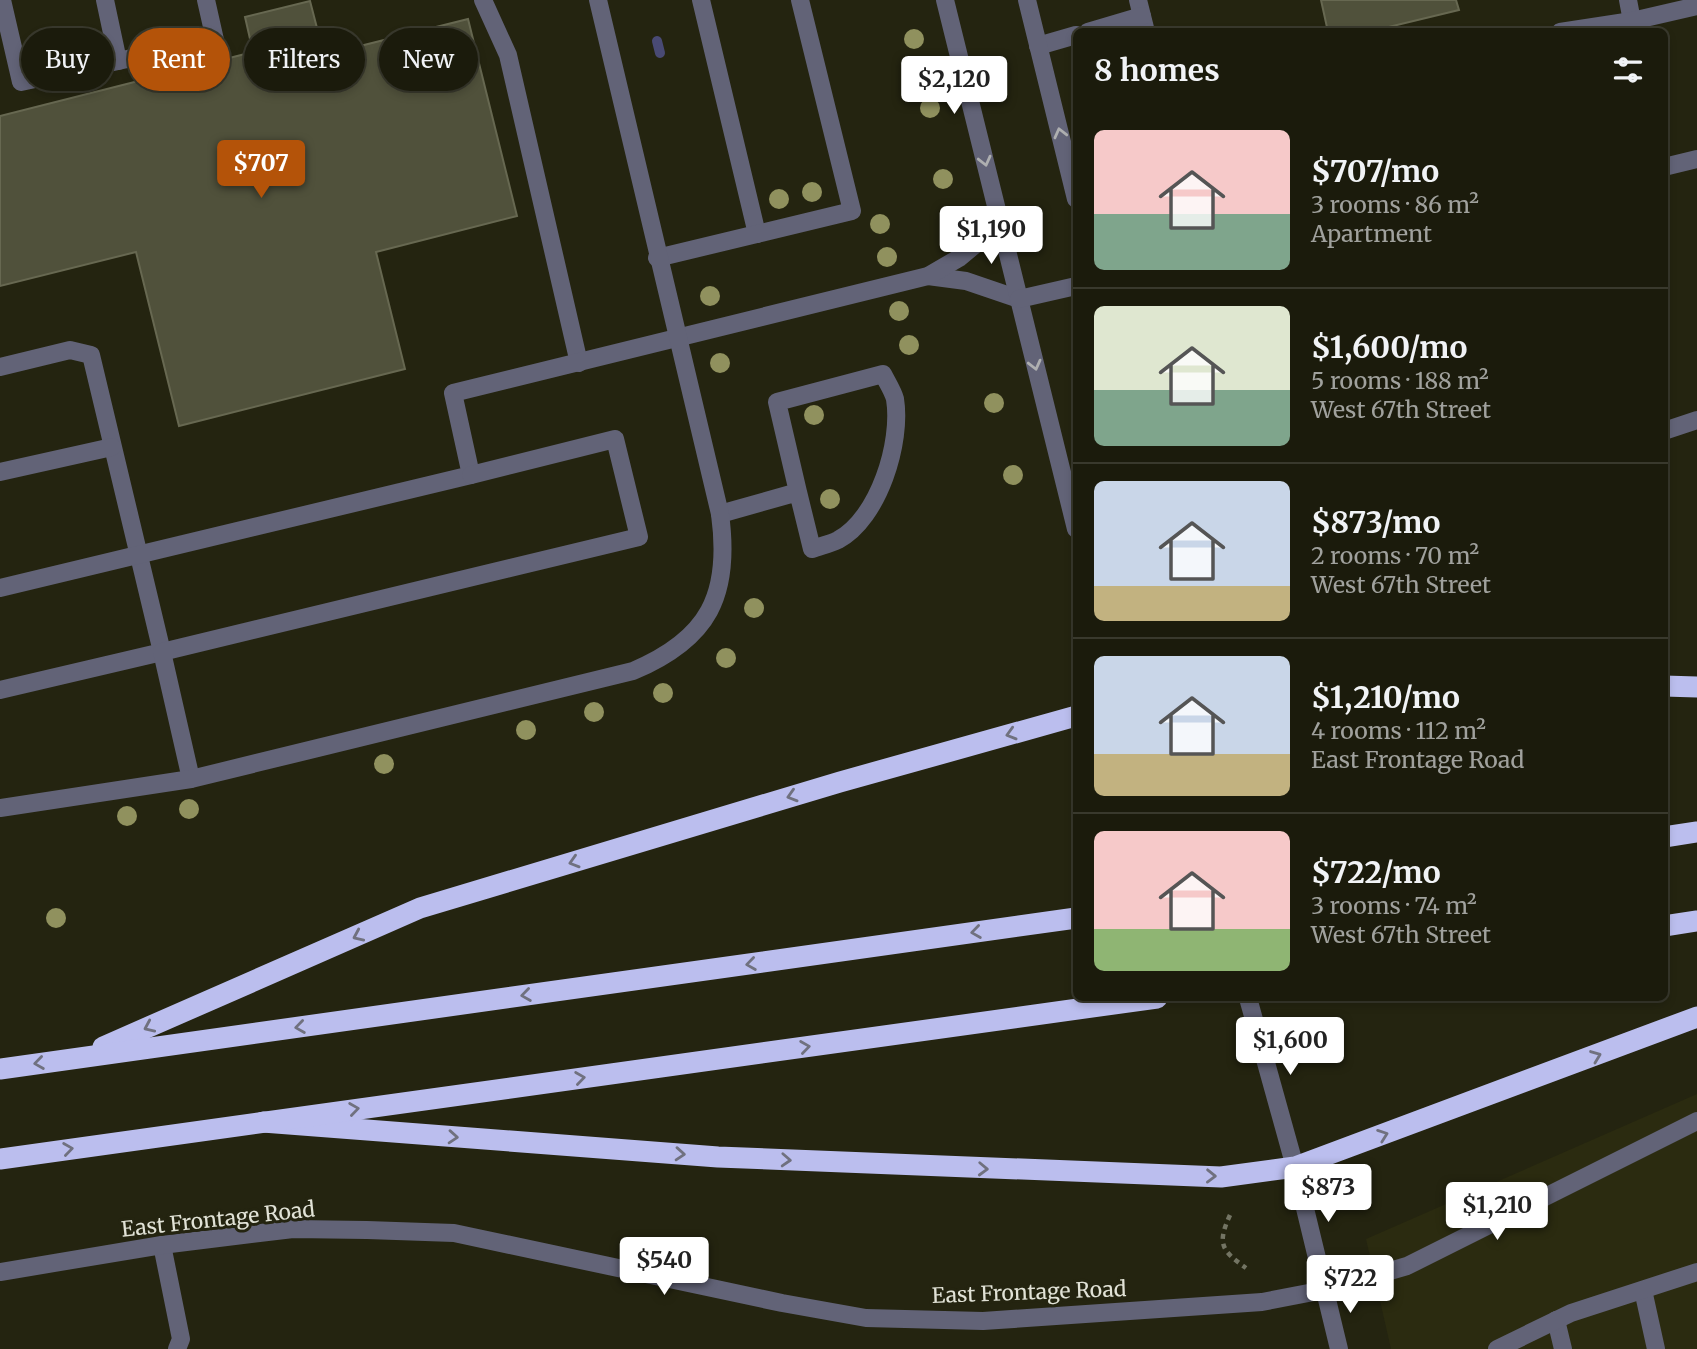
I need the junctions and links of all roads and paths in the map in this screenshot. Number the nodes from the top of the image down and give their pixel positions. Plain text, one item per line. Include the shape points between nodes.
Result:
1 (2, 0) edge
2 (105, 0) edge
3 (206, 0) edge
4 (483, 0) edge
5 (598, 0) edge
6 (701, 0) edge
7 (800, 0) edge
8 (945, 0) edge
9 (1027, 0) edge
10 (1628, 0) edge
11 (1697, 6) edge
12 (1142, 16) edge
13 (1632, 21) junction
14 (1102, 28) edge
15 (1586, 28) edge
16 (1073, 36) edge
17 (1038, 46) junction
18 (118, 61) junction
19 (1697, 159) edge
20 (1668, 166) edge
21 (1073, 187) edge
22 (1000, 224) junction
23 (757, 234) junction
24 (657, 258) junction
25 (928, 276) junction
26 (1073, 287) edge
27 (1019, 299) junction
28 (678, 340) junction
29 (579, 363) junction
30 (0, 367) edge
31 (1697, 420) edge
32 (1668, 430) edge
33 (112, 447) junction
34 (0, 472) edge
35 (471, 475) junction
36 (798, 492) junction
37 (720, 514) junction
38 (1073, 517) edge
39 (138, 555) junction
40 (0, 588) edge
41 (162, 653) junction
42 (1668, 687) edge
43 (1697, 687) edge
44 (0, 690) edge
45 (1073, 717) edge
46 (191, 779) junction
47 (0, 808) edge
48 (1697, 832) edge
49 (1668, 836) edge
50 (1073, 918) edge
51 (1697, 921) edge
52 (1668, 925) edge
53 (1135, 1001) edge
54 (1249, 1001) edge
55 (1697, 1017) edge
56 (78, 1058) junction
57 (0, 1069) edge
58 (1697, 1121) edge
59 (263, 1122) junction
60 (0, 1159) edge
61 (1295, 1167) junction
62 (1230, 1214) dead end
63 (162, 1245) junction
64 (1246, 1268) dead end
65 (0, 1272) edge
66 (1697, 1272) edge
67 (1324, 1290) junction
68 (1643, 1290) junction
69 (1556, 1320) junction
70 (177, 1349) edge
71 (1339, 1349) edge
72 (1497, 1349) edge
73 (1563, 1349) edge
74 (1656, 1349) edge

1 - 18 street via 21,82
2 - 18 street
3 - 18 street via 215,40
4 - 29 street via 508,55
5 - 24 street
6 - 23 street
7 - 23 street via 852,211
8 -> 22 street
9 - 17 street
10 - 13 street
11 - 13 street
12 - 14 street
13 - 15 street
16 - 17 street
21 -> 17 street
19 - 20 street
22 - 25 street via 959,258
22 - 27 street
23 - 24 street
24 - 28 street
25 - 27 street via 966,281
25 - 28 street
26 - 27 street
27 -> 38 street
28 - 29 street
28 - 37 street
29 - 35 street via 453,393
30 - 33 street via 70,350 91,355
31 - 32 street
33 - 34 street
33 - 39 street
35 - 39 street
35 - 41 street via 615,439 639,537
36 - 36 street via 812,549 839,539 858,522 889,470 896,435 895,397 883,374 777,402
36 - 37 street
37 - 46 street via 722,573 710,613 683,644 652,663
39 - 40 street
39 - 41 street
41 - 44 street
41 - 46 street
42 - 43 highway
45 -> 56 highway via 420,908
46 - 47 street
48 - 49 highway
50 -> 56 highway
51 - 52 highway
59 -> 53 highway
54 - 61 street
61 -> 55 highway
56 -> 57 highway
58 - 67 street, East Frontage Road via 1407,1266
60 -> 59 highway
59 -> 61 highway via 718,1157 915,1166 1221,1177
61 - 67 street
62 - 64 path via 1221,1235 1226,1254
63 - 65 street, East Frontage Road
63 - 67 street, East Frontage Road via 293,1229 454,1233 866,1318 983,1321 1262,1303
63 - 70 street via 181,1339
66 - 68 street
67 - 71 street
68 - 69 street
68 - 74 street
69 - 72 street
69 - 73 street

